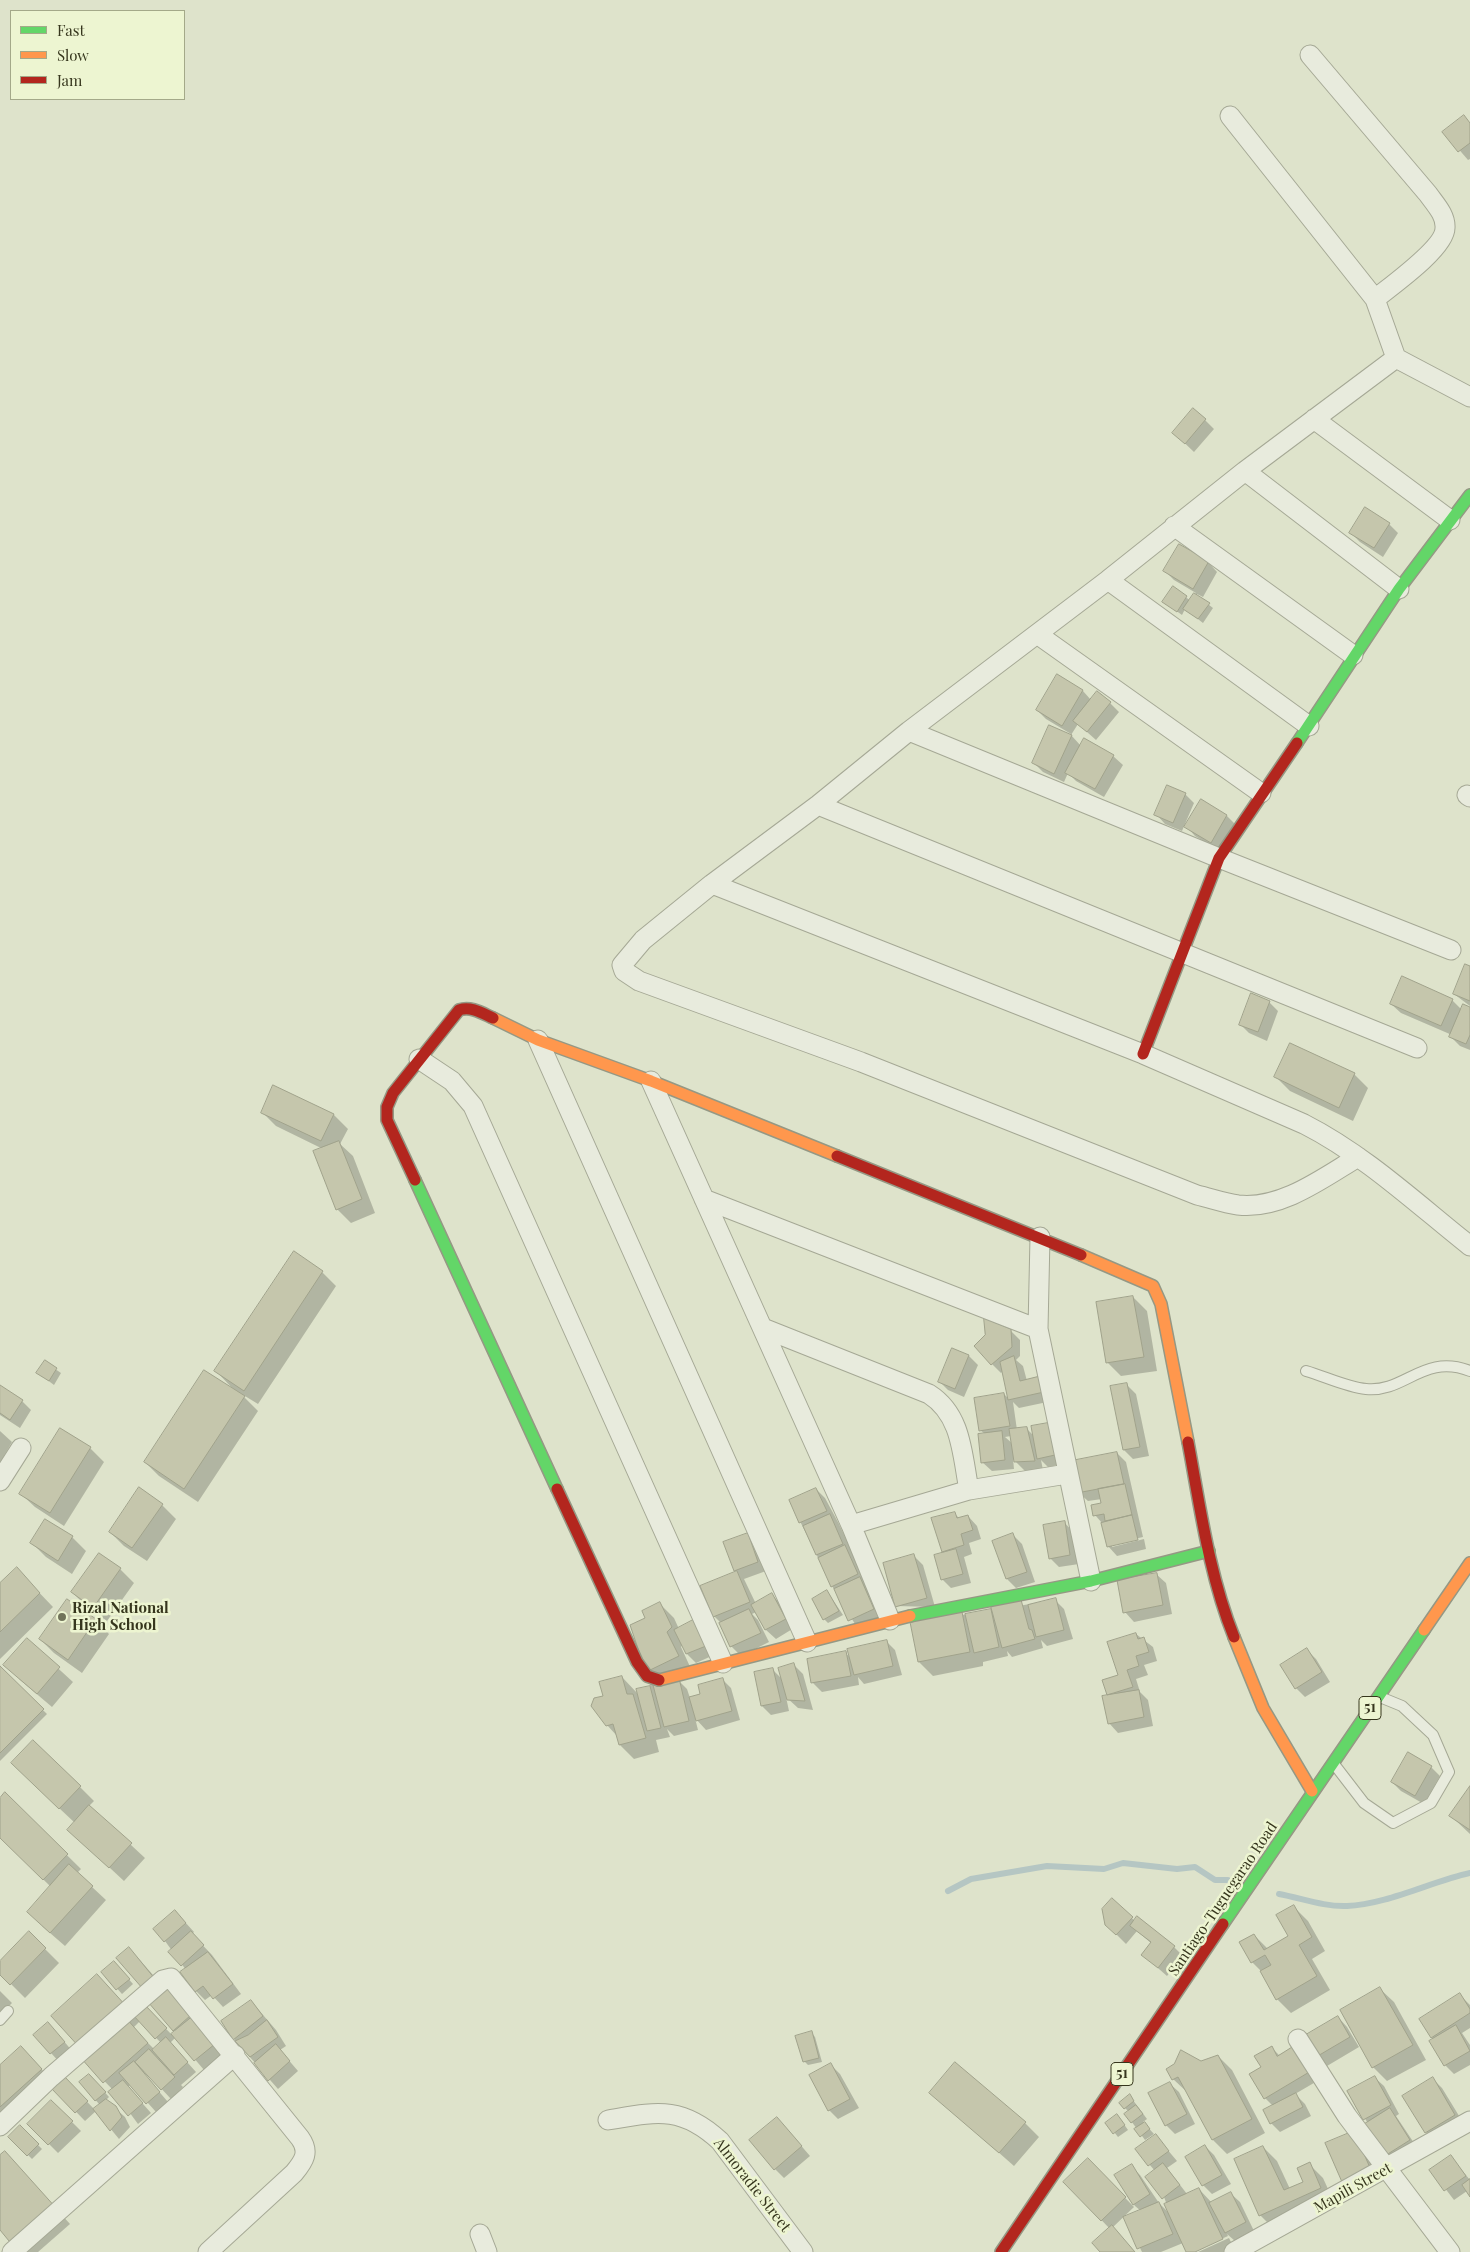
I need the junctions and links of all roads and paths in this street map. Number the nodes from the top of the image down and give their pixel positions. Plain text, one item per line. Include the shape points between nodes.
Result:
1 (1310, 55) dead end
2 (1230, 116) dead end
3 (1375, 299) junction
4 (1396, 358) junction
5 (1470, 397) edge
6 (1314, 419) junction
7 (1245, 471) junction
8 (1470, 495) edge
9 (1450, 520) junction
10 (1174, 526) junction
11 (1108, 580) junction
12 (1399, 589) junction
13 (1036, 634) junction
14 (1353, 655) junction
15 (1309, 726) junction
16 (909, 731) junction
17 (1262, 793) junction
18 (818, 805) junction
19 (1219, 858) junction
20 (712, 884) junction
21 (1450, 950) dead end
22 (1182, 951) junction
23 (538, 1040) junction
24 (1417, 1048) dead end
25 (1142, 1054) junction
26 (419, 1058) junction
27 (652, 1081) junction
28 (1358, 1157) junction
29 (704, 1199) junction
30 (1040, 1237) junction
31 (1470, 1246) edge
32 (763, 1328) junction
33 (1038, 1329) junction
34 (1306, 1370) dead end
35 (1470, 1371) edge
36 (21, 1448) dead end
37 (1067, 1474) junction
38 (0, 1481) edge
39 (969, 1490) junction
40 (851, 1525) junction
41 (1209, 1551) junction
42 (1470, 1562) edge
43 (1091, 1581) junction
44 (890, 1620) junction
45 (807, 1642) junction
46 (723, 1663) junction
47 (1378, 1696) junction
48 (1332, 1761) junction
49 (1312, 1791) junction
50 (8, 2011) dead end
51 (0, 2020) edge
52 (1298, 2039) dead end
53 (235, 2055) junction
54 (608, 2120) dead end
55 (1470, 2121) edge
56 (0, 2126) edge
57 (1388, 2168) junction
58 (480, 2234) dead end
59 (12, 2252) edge
60 (208, 2252) edge
61 (487, 2252) edge
62 (803, 2252) edge
63 (1001, 2252) edge
64 (1234, 2252) edge
65 (1450, 2252) edge

1 - 3 street via 1428,194 1443,217 1446,230 1438,246
2 - 3 street
3 - 4 street
4 - 5 street
4 - 6 street
6 - 7 street
6 - 9 street
7 - 10 street
7 - 12 street
8 - 9 main road
9 - 12 main road
10 - 11 street
10 - 14 street
11 - 13 street
11 - 15 street
12 - 14 main road
13 - 16 street
13 - 17 street
14 - 15 main road
15 - 17 main road
16 - 18 street
16 - 19 street
17 - 19 main road
18 - 20 street
18 - 22 street
19 - 21 street
19 - 22 main road
20 - 25 street
20 - 28 street via 643,940 625,959 622,964 624,971 639,981 861,1062 1197,1195 1239,1205 1260,1205 1309,1186
22 - 24 street
22 - 25 main road
23 - 26 main road via 477,1010 465,1008 459,1010
23 - 27 main road
23 - 45 street
25 - 28 street via 1304,1124
26 - 46 street via 452,1081 473,1106
26 - 46 main road via 393,1093 387,1106 387,1120 641,1671 651,1679 660,1680
27 - 29 street
27 - 30 main road
28 - 31 street
29 - 32 street
29 - 33 street
30 - 33 street
30 - 41 main road via 1140,1277 1157,1293
32 - 39 street via 929,1394 943,1404 958,1430
32 - 40 street
33 - 37 street
34 - 35 lane via 1366,1389 1387,1386 1436,1366 1451,1365
36 - 38 street
37 - 39 street
37 - 43 street
39 - 40 street
40 - 44 street
41 - 43 main road
41 - 49 main road via 1239,1654 1263,1708
42 - 47 main road, Santiago-Tuguegarao Road / 51
43 - 44 main road
44 - 45 main road
45 - 46 main road
47 - 48 main road, Santiago-Tuguegarao Road / 51
47 - 48 lane via 1402,1706 1433,1735 1449,1772 1431,1803 1393,1822 1364,1803
48 - 49 main road, Santiago-Tuguegarao Road / 51
49 - 63 main road, Santiago-Tuguegarao Road / 51
50 - 51 lane
52 - 57 street via 1348,2116
53 - 56 street via 171,1978 163,1980
53 - 59 street
53 - 60 street via 300,2138 306,2154 294,2173
54 - 62 street, Almoradie Street via 668,2114 694,2120 705,2127 720,2141
55 - 57 street, Mapili Street
57 - 64 street, Mapili Street
57 - 65 street
58 - 61 street

